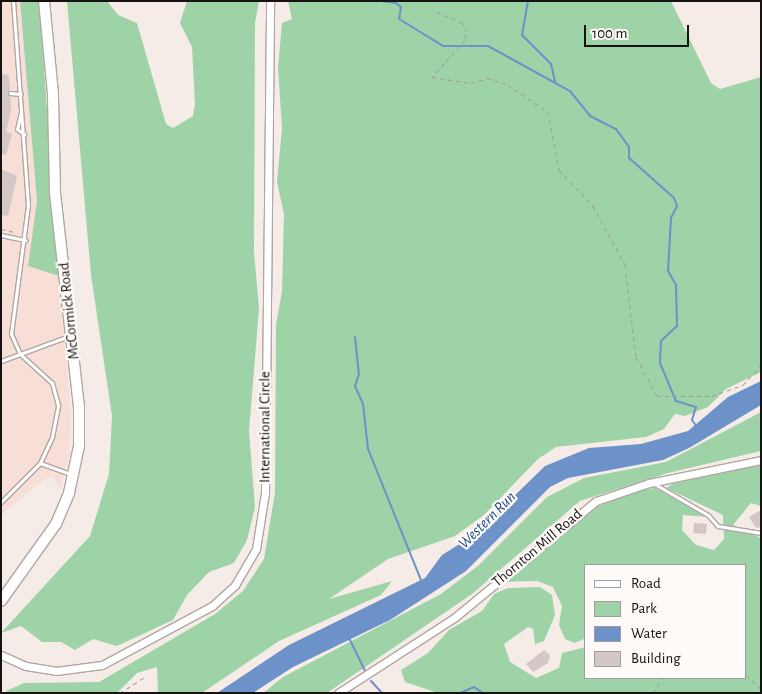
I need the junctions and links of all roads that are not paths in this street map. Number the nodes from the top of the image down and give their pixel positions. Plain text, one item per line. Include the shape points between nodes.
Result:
1 (13, 1) edge
2 (44, 1) edge
3 (270, 1) edge
4 (10, 93) dead end
5 (21, 94) junction
6 (1, 235) edge
7 (25, 240) junction
8 (72, 336) junction
9 (20, 354) junction
10 (1, 361) edge
11 (761, 460) edge
12 (40, 463) junction
13 (74, 476) junction
14 (653, 483) junction
15 (1, 502) edge
16 (761, 533) edge
17 (1, 601) edge
18 (1, 655) edge
19 (338, 693) edge

1 - 5 lane
2 - 8 main road, McCormick Road via 53,94 55,192
3 - 18 street, International Circle via 265,493 256,549 235,585 212,606 110,662 56,671 26,666
4 - 5 lane
5 - 7 lane
6 - 7 lane
7 - 9 lane via 12,320 13,345
8 - 9 lane via 49,340
8 - 13 main road, McCormick Road via 80,427
9 - 10 lane
9 - 12 lane via 46,375 57,399 52,437
11 - 14 street, Thornton Mill Road
12 - 13 lane
12 - 15 lane
13 - 17 main road, McCormick Road via 51,533
14 - 16 lane via 708,515 718,526
14 - 19 street, Thornton Mill Road via 612,494 577,513 454,618

